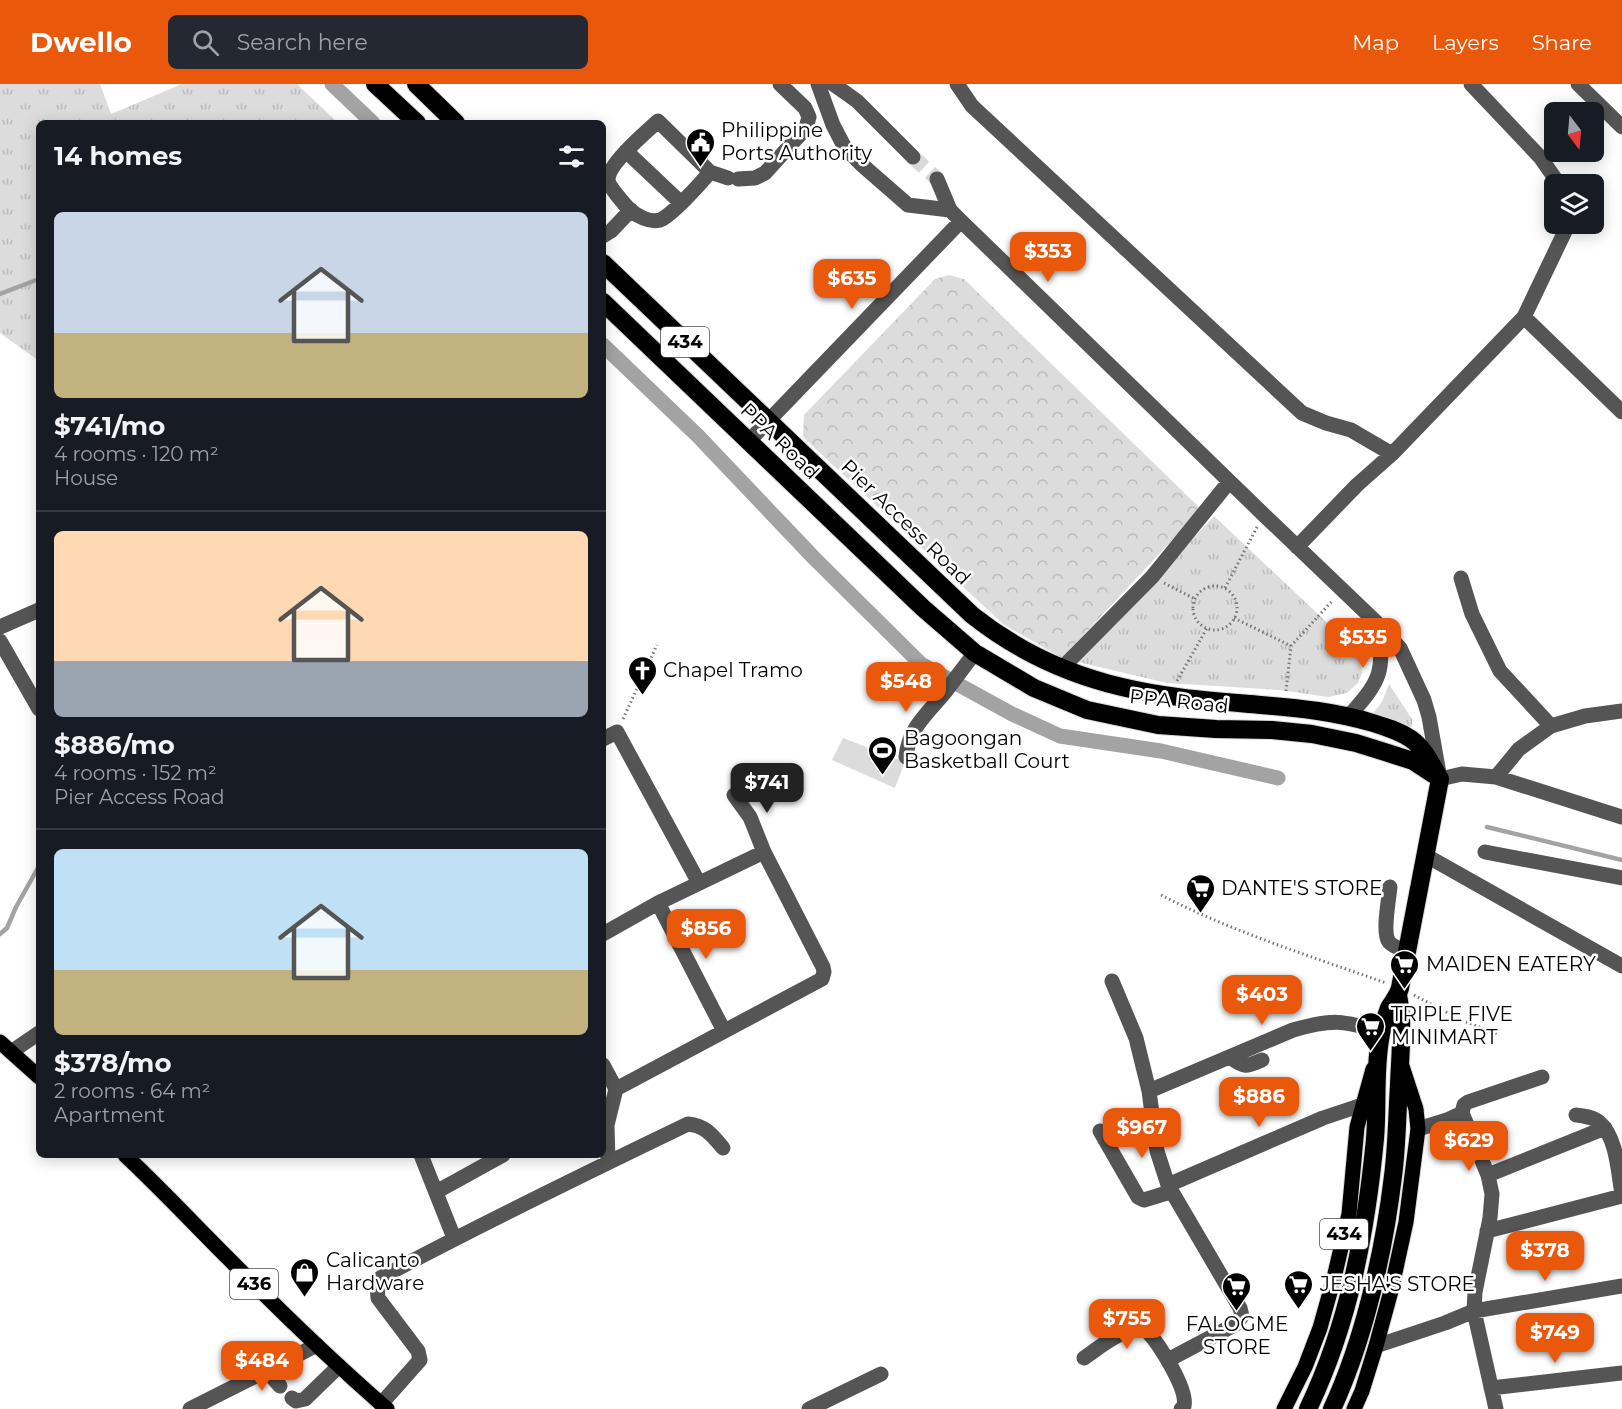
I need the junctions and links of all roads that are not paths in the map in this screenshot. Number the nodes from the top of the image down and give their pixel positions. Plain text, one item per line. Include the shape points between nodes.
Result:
1 (375, 84) edge
2 (416, 84) edge
3 (780, 84) edge
4 (818, 84) edge
5 (833, 84) edge
6 (957, 84) edge
7 (1472, 84) edge
8 (1578, 84) edge
9 (414, 120) edge
10 (452, 120) edge
11 (1622, 127) edge
12 (626, 151) junction
13 (913, 157) tunnel mouth
14 (710, 172) junction
15 (1552, 174) edge
16 (937, 179) tunnel mouth
17 (681, 203) junction
18 (631, 210) junction
19 (955, 215) junction
20 (606, 234) edge
21 (1564, 234) edge
22 (606, 266) edge
23 (606, 305) edge
24 (1524, 317) junction
25 (1622, 412) edge
26 (768, 421) junction
27 (748, 442) junction
28 (1392, 454) junction
29 (1229, 482) junction
30 (1297, 547) junction
31 (1461, 578) dead end
32 (36, 611) edge
33 (1377, 622) junction
34 (0, 627) edge
35 (0, 642) edge
36 (1019, 648) joint
37 (975, 653) junction
38 (1062, 668) junction
39 (36, 704) edge
40 (1622, 711) edge
41 (1349, 716) junction
42 (1551, 726) junction
43 (610, 735) edge
44 (906, 757) dead end
45 (1496, 777) junction
46 (1440, 779) junction
47 (734, 795) dead end
48 (1622, 817) edge
49 (764, 852) junction
50 (1485, 852) dead end
51 (1425, 855) junction
52 (1622, 878) edge
53 (699, 883) junction
54 (1390, 887) dead end
55 (658, 903) junction
56 (606, 929) edge
57 (1407, 951) junction
58 (1622, 966) edge
59 (1112, 981) dead end
60 (1399, 992) junction
61 (724, 1031) junction
62 (1381, 1032) junction
63 (36, 1034) edge
64 (6, 1047) edge
65 (1378, 1052) junction
66 (1230, 1058) junction
67 (1400, 1059) junction
68 (1262, 1060) dead end
69 (606, 1071) edge
70 (36, 1074) edge
71 (1542, 1077) dead end
72 (616, 1089) junction
73 (1149, 1091) junction
74 (1362, 1105) junction
75 (1462, 1113) junction
76 (1576, 1115) dead end
77 (1418, 1128) junction
78 (1100, 1131) dead end
79 (1612, 1133) edge
80 (723, 1148) dead end
81 (128, 1158) edge
82 (422, 1158) edge
83 (498, 1158) edge
84 (608, 1162) junction
85 (1488, 1175) junction
86 (1169, 1188) junction
87 (436, 1192) junction
88 (1622, 1195) edge
89 (1487, 1231) junction
90 (454, 1238) junction
91 (1622, 1287) edge
92 (1474, 1311) junction
93 (317, 1345) junction
94 (1376, 1346) junction
95 (1084, 1358) dead end
96 (1168, 1360) junction
97 (339, 1366) junction
98 (267, 1371) junction
99 (1622, 1373) edge
100 (881, 1374) dead end
101 (280, 1386) dead end
102 (1491, 1388) junction
103 (292, 1398) dead end
104 (384, 1406) edge
105 (1358, 1407) edge
106 (190, 1409) edge
107 (809, 1409) edge
108 (1181, 1409) edge
109 (1284, 1409) edge
110 (1308, 1409) edge
111 (1332, 1409) edge
112 (1496, 1409) edge

1 - 9 highway
2 - 10 highway
3 - 14 street via 805,108 809,117 806,128 765,173 755,178
4 - 19 street via 845,148 861,164 908,205
5 - 13 street
6 - 28 street via 972,106 1302,413 1351,430
7 - 15 street
8 - 11 street
12 - 14 street via 658,121
12 - 17 street
12 - 18 street via 608,181
14 - 17 street
16 - 19 street
17 - 18 street via 662,220 655,221
18 - 20 street
19 - 26 street
19 - 29 street
21 - 24 street
22 - 26 highway, PPA Road / 434
23 - 27 highway, PPA Road
24 - 25 street
24 - 28 street
26 - 27 street
26 - 36 highway, Pier Access Road via 972,615
27 - 37 highway, PPA Road
28 - 30 street
29 - 30 street
29 - 38 street via 1152,577
30 - 33 street
31 - 42 street via 1472,614 1500,671
32 - 34 street
33 - 41 street via 1382,653 1380,670 1366,698
33 - 46 street via 1400,648 1418,683 1429,717
35 - 39 street
36 - 38 highway, PPA Road
37 - 44 street via 919,723 908,743
37 - 46 highway, PPA Road via 1034,688 1087,710 1158,725 1312,734 1413,761
38 - 41 highway, PPA Road via 1122,687 1168,696
40 - 42 street
41 - 46 highway, PPA Road via 1411,739 1422,749
42 - 45 street via 1519,749
43 - 53 street
45 - 46 street via 1462,774
45 - 48 street
46 - 51 highway, 434
47 - 49 street via 750,817
49 - 53 street
49 - 61 street via 824,972 822,979
50 - 52 street
51 - 57 highway, 434
51 - 58 street
53 - 55 street
54 - 57 street via 1388,940
55 - 56 street
55 - 61 street
57 - 60 highway, 434
59 - 73 street via 1136,1038
60 - 62 highway, 434
60 - 67 highway, 434
61 - 72 street
62 - 65 highway, 434
62 - 66 street via 1333,1021 1293,1030
63 - 64 street
64 - 70 main road
65 - 74 main road, 434
65 - 110 highway, 434 via 1375,1137 1366,1217 1336,1341
66 - 68 street via 1247,1066
66 - 73 street
67 - 77 main road, 434
67 - 111 highway, 434 via 1387,1220 1355,1349
69 - 72 street
71 - 75 street via 1468,1102
72 - 84 street via 607,1125
73 - 86 street via 1157,1151
74 - 86 street via 1323,1118
74 - 109 main road, 434 via 1349,1214 1334,1278 1320,1328
75 - 77 street
75 - 85 street
76 - 79 street via 1593,1118
77 - 94 main road, 434 via 1406,1222
78 - 86 street via 1138,1197 1148,1200
79 - 85 street
79 - 88 street
80 - 84 street via 699,1125 688,1124
81 - 93 main road, 436
82 - 87 street
83 - 87 street
84 - 90 street
85 - 89 street via 1492,1194
86 - 96 street via 1242,1316 1236,1324
87 - 90 street
88 - 89 street
89 - 92 street via 1474,1292
90 - 104 street via 378,1282 380,1301 420,1358
91 - 92 street
92 - 94 street
92 - 102 street
93 - 97 main road, 436
93 - 98 street
94 - 105 main road, 434
95 - 96 street via 1122,1334 1144,1329
96 - 108 street via 1184,1396
97 - 103 street via 305,1399
97 - 104 main road, 436
98 - 101 street
98 - 106 street
99 - 102 street
100 - 107 street
102 - 112 street

